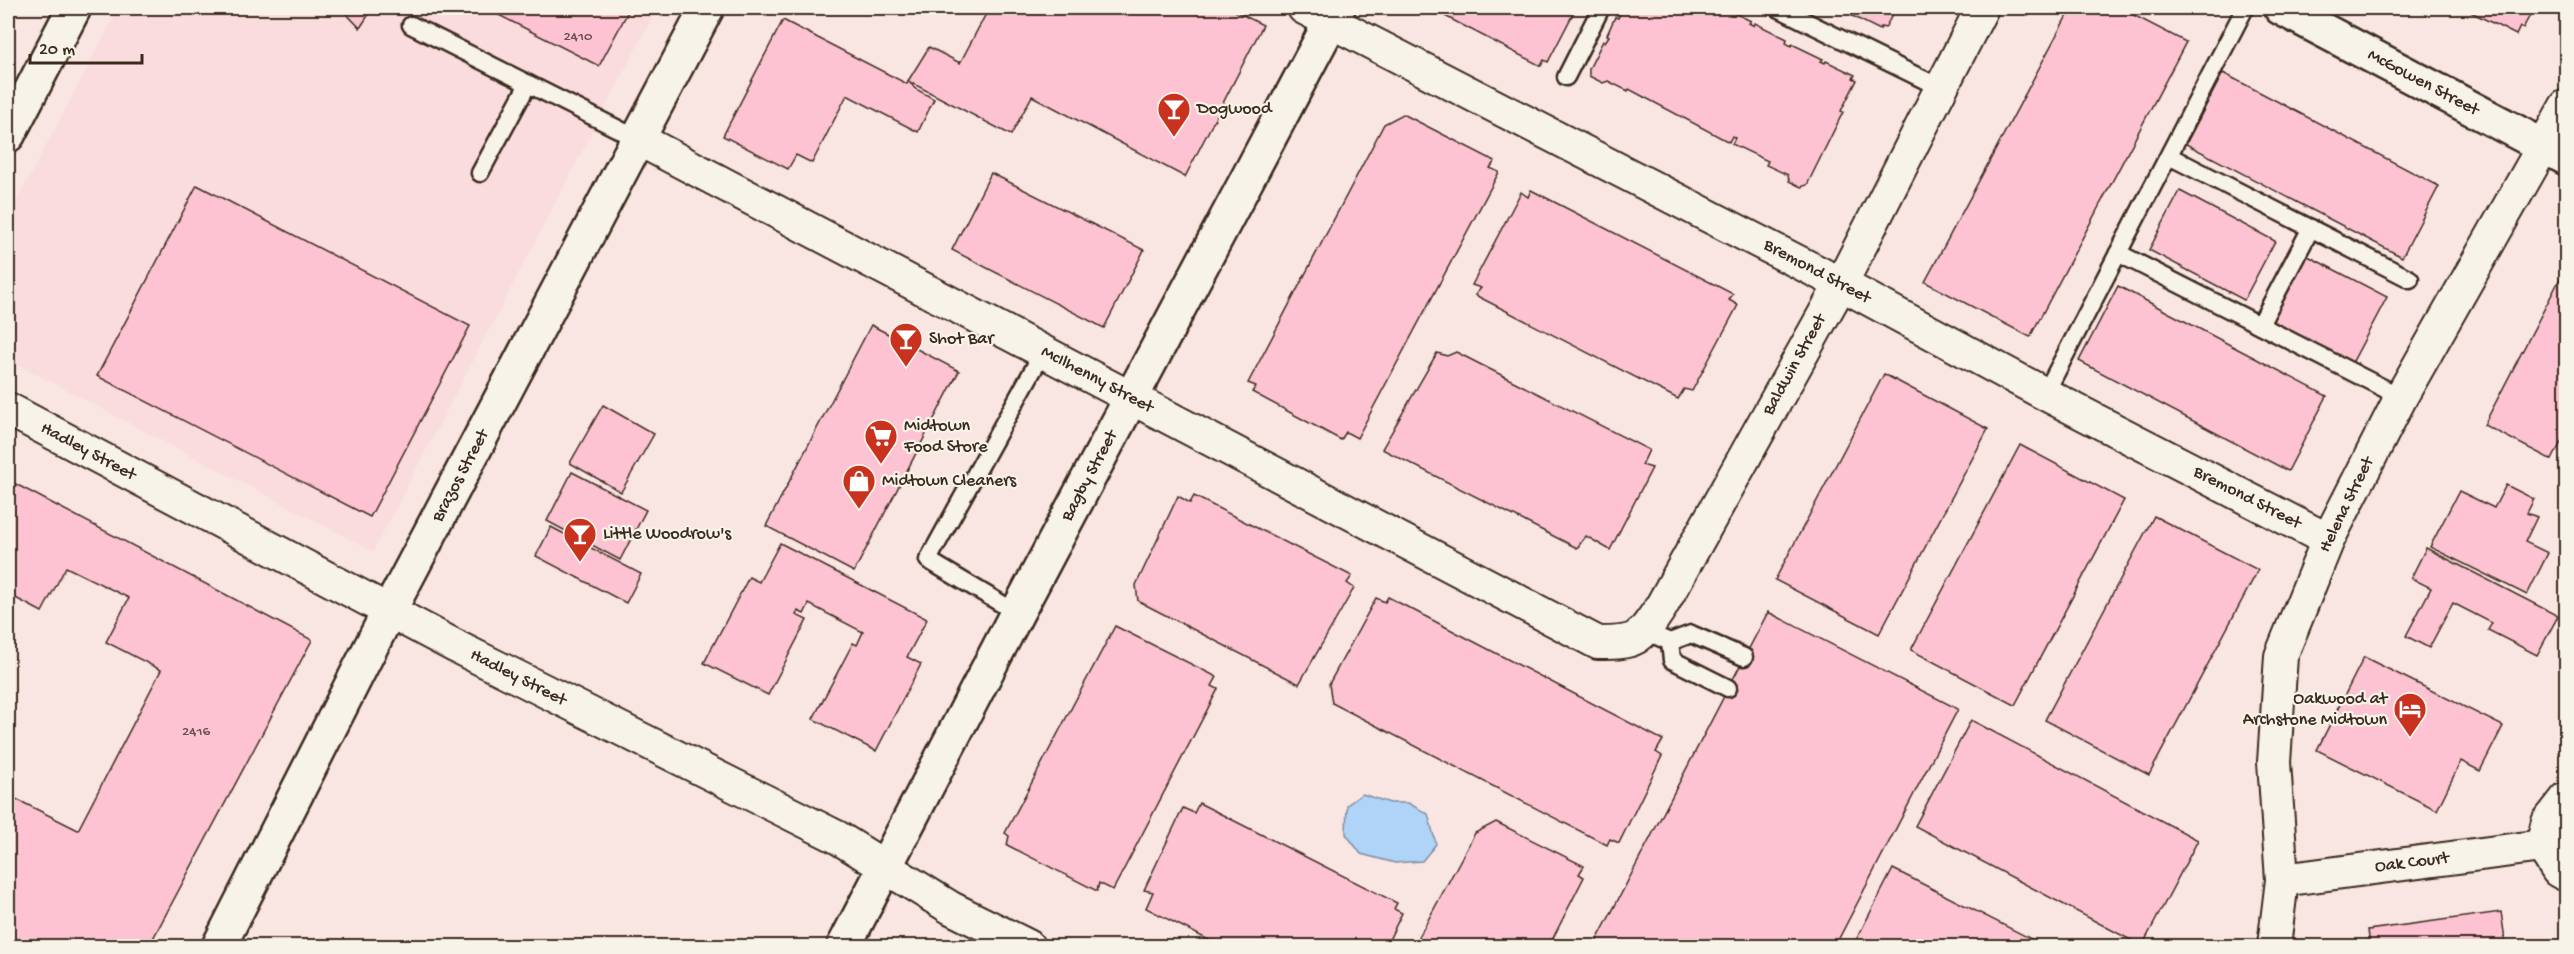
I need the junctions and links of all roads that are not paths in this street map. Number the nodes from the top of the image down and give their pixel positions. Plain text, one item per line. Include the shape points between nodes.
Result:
1 (74, 8) edge
2 (707, 8) edge
3 (1601, 8) edge
4 (1778, 8) edge
5 (1982, 8) edge
6 (2245, 8) edge
7 (2281, 8) edge
8 (1324, 12) edge
9 (411, 25) dead end
10 (1566, 76) dead end
11 (528, 84) junction
12 (1941, 88) junction
13 (2566, 106) edge
14 (8, 135) edge
15 (638, 139) junction
16 (2556, 152) edge
17 (2169, 156) junction
18 (480, 173) dead end
19 (2311, 228) junction
20 (2118, 253) junction
21 (2410, 279) dead end
22 (1841, 284) junction
23 (2260, 325) junction
24 (1043, 352) junction
25 (2045, 394) junction
26 (2401, 397) junction
27 (1131, 398) junction
28 (8, 409) edge
29 (2328, 540) junction
30 (389, 611) junction
31 (1017, 613) junction
32 (1658, 637) junction
33 (1744, 657) dead end
34 (1728, 688) dead end
35 (2566, 799) edge
36 (2542, 846) junction
37 (884, 867) junction
38 (2566, 875) edge
39 (2282, 880) junction
40 (219, 946) edge
41 (844, 946) edge
42 (1028, 946) edge
43 (2274, 946) edge

1 - 14 main road
2 - 15 main road, Brazos Street
3 - 10 lane
4 - 12 lane
5 - 12 street, Baldwin Street
6 - 17 lane
7 - 16 main road, McGowen Street
8 - 22 street, Bremond Street
8 - 27 main road, Bagby Street
9 - 11 lane
11 - 15 lane
11 - 18 lane
12 - 22 street, Baldwin Street
13 - 16 street, Helena Street
15 - 24 street, McIlhenny Street
15 - 30 main road, Brazos Street
16 - 26 street, Helena Street
17 - 19 lane
17 - 20 lane
19 - 21 lane
19 - 23 lane
20 - 23 lane
20 - 25 lane
22 - 25 street, Bremond Street
22 - 32 street, Baldwin Street via 1660,607
23 - 26 lane
24 - 27 street, McIlhenny Street
24 - 31 lane via 928,560
25 - 29 street, Bremond Street
26 - 29 street, Helena Street
27 - 31 main road, Bagby Street
27 - 32 street, McIlhenny Street via 1598,643
28 - 30 street, Hadley Street
29 - 39 street, Helena Street via 2281,656 2274,762
30 - 37 street, Hadley Street via 837,837
30 - 40 main road, Brazos Street
31 - 37 main road, Bagby Street
32 - 33 lane via 1690,634
32 - 34 lane via 1672,660
35 - 36 street via 2548,822
36 - 38 street via 2558,871
36 - 39 street, Oak Court
37 - 41 main road, Bagby Street
37 - 42 street, Hadley Street via 951,909
39 - 43 street, Helena Street

